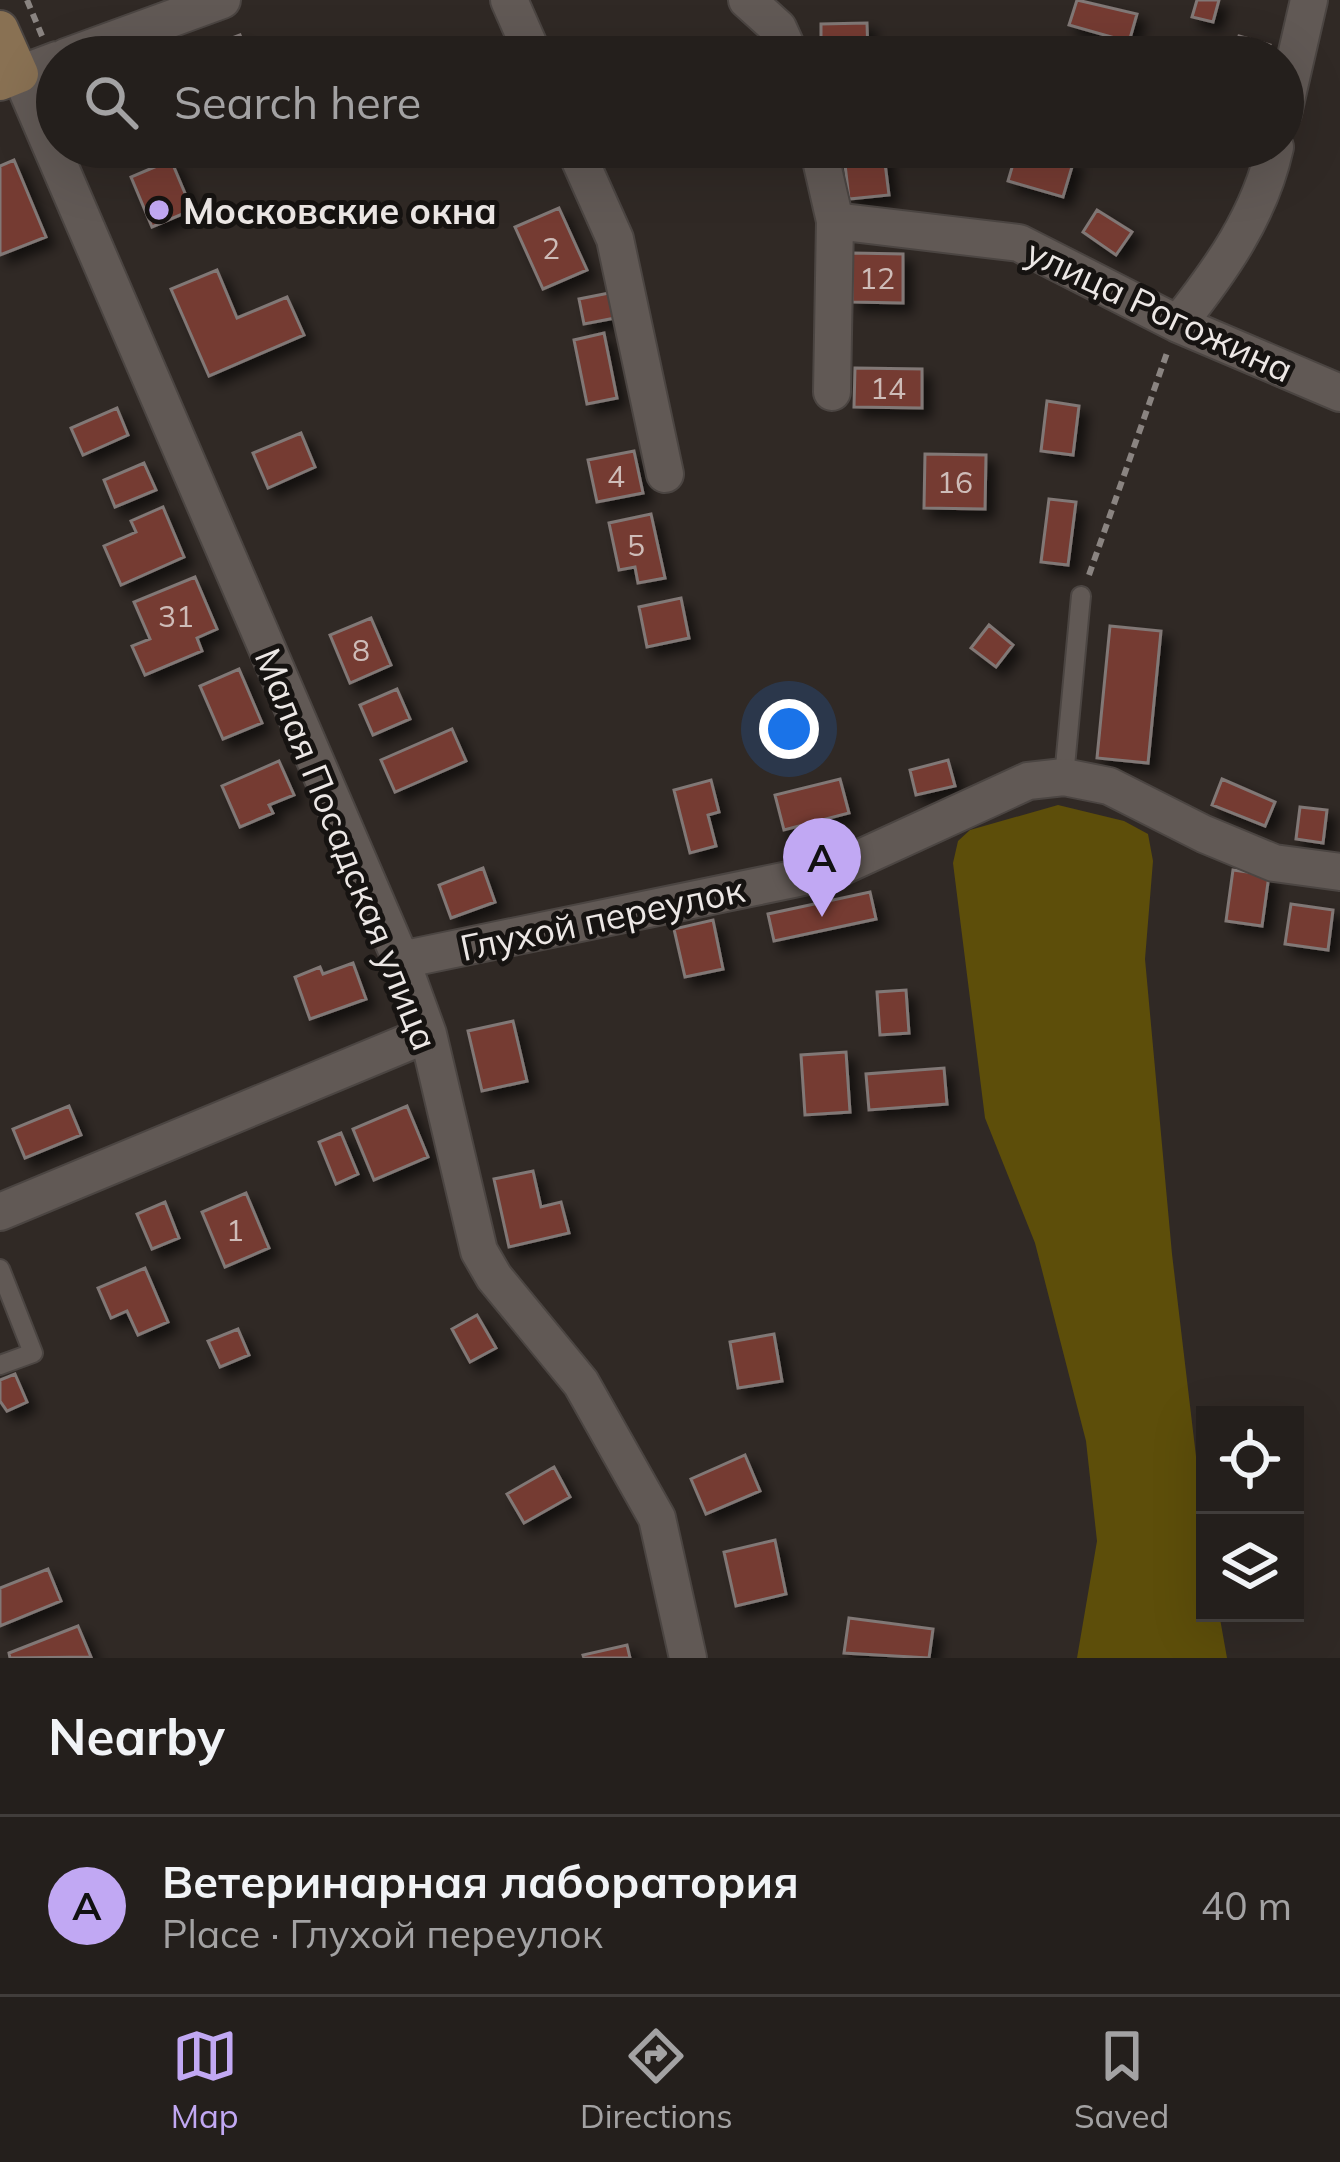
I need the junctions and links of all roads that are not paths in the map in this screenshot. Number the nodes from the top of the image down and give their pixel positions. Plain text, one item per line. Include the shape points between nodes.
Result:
1 (222, 0) edge
2 (508, 0) edge
3 (747, 0) edge
4 (1310, 0) edge
5 (0, 29) edge
6 (123, 36) edge
7 (524, 36) edge
8 (782, 36) edge
9 (1301, 36) edge
10 (10, 78) edge
11 (36, 137) edge
12 (50, 168) edge
13 (583, 168) edge
14 (823, 168) edge
15 (1270, 168) edge
16 (835, 221) junction
17 (1178, 323) junction
18 (832, 392) dead end
19 (1340, 393) edge
20 (665, 474) dead end
21 (1081, 596) road end
22 (1064, 777) junction
23 (1340, 872) edge
24 (400, 960) junction
25 (428, 1034) junction
26 (0, 1212) edge
27 (0, 1269) edge
28 (0, 1365) edge
29 (688, 1658) edge

1 - 6 street
2 - 7 street
3 - 8 street
4 - 9 street
5 - 10 main road, Малая Посадская улица
10 - 11 street, Малая Посадская улица
12 - 24 street, Малая Посадская улица
13 - 20 street via 615,238
14 - 16 street
15 - 17 street via 1222,269
16 - 17 street, улица Рогожина via 1019,243
16 - 18 street
17 - 19 street, улица Рогожина
21 - 22 lane
22 - 23 street, Глухой переулок via 1108,786 1274,863
22 - 24 street, Глухой переулок via 1028,781 832,871
24 - 25 street, Малая Посадская улица
25 - 26 street
25 - 29 street, Малая Посадская улица via 479,1251 581,1383 657,1518
27 - 28 lane via 33,1352

